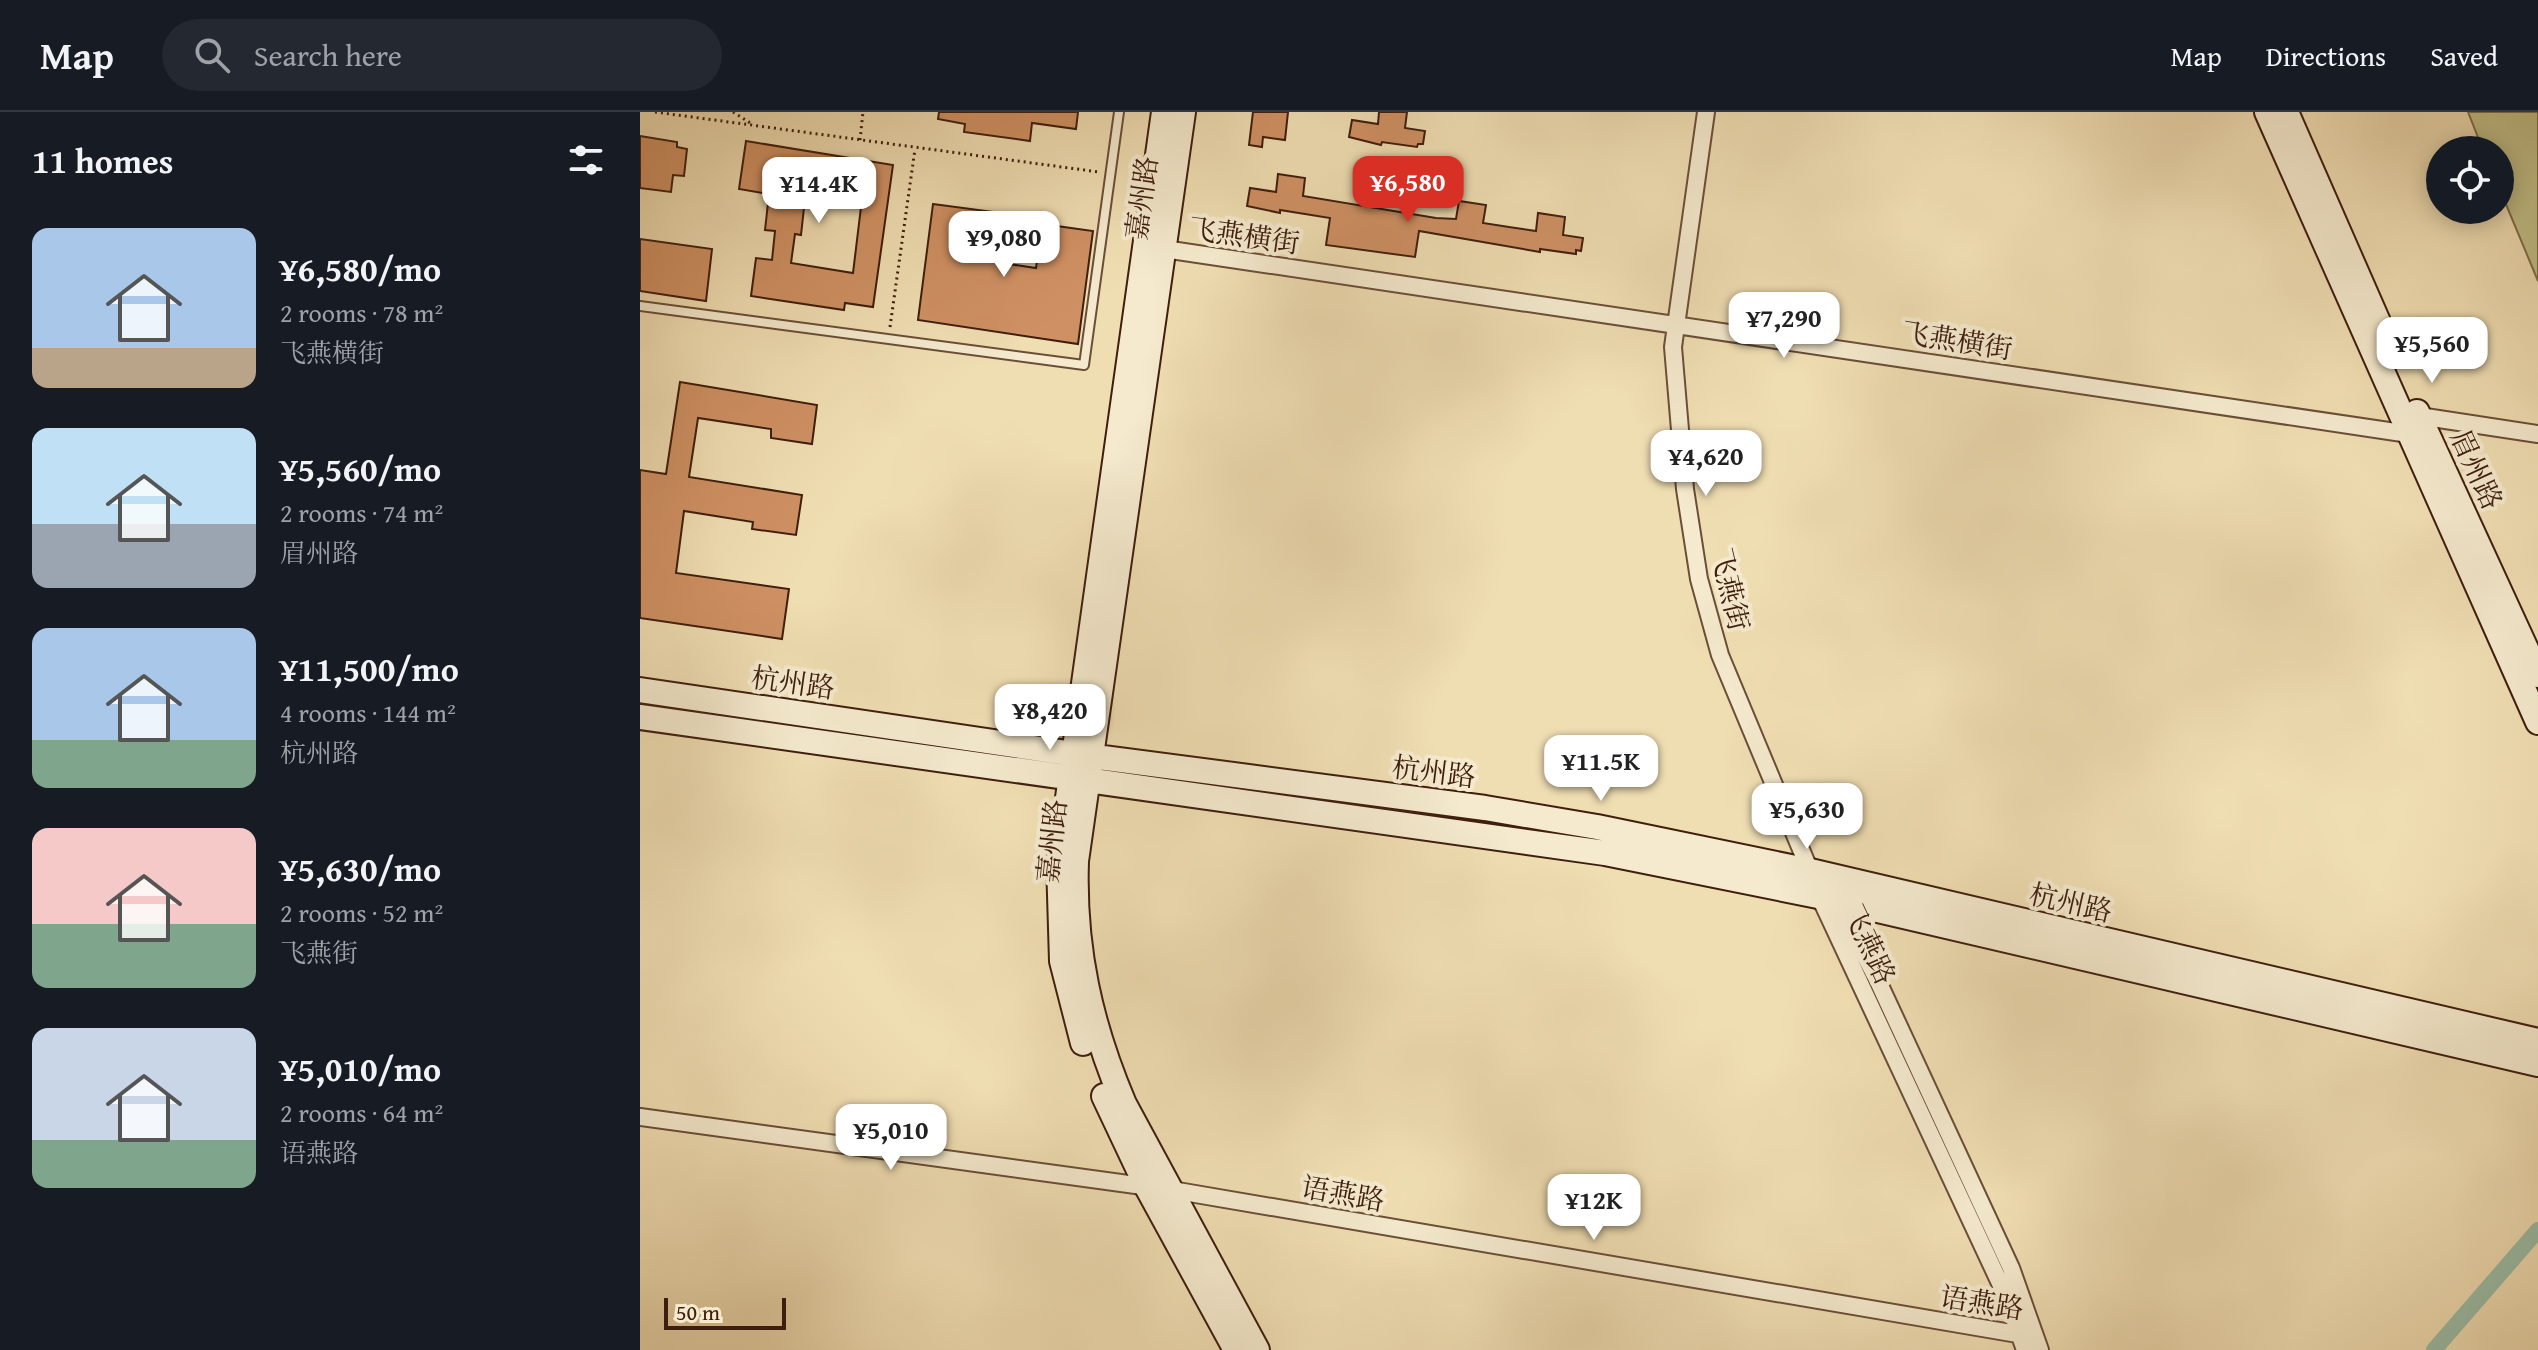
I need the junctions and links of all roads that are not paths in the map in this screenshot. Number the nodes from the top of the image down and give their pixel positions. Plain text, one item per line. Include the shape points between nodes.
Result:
1 (1119, 112) edge
2 (1164, 112) edge
3 (1183, 112) edge
4 (1706, 112) edge
5 (2267, 112) edge
6 (2286, 112) edge
7 (1164, 249) junction
8 (640, 306) edge
9 (1676, 324) junction
10 (2414, 425) junction
11 (2538, 434) edge
12 (2538, 675) edge
13 (640, 690) edge
14 (640, 717) edge
15 (2538, 722) edge
16 (1081, 767) junction
17 (1810, 871) junction
18 (1829, 899) junction
19 (2538, 1041) edge
20 (2538, 1064) edge
21 (640, 1117) edge
22 (1147, 1187) junction
23 (1172, 1190) junction
24 (2030, 1343) edge
25 (1236, 1350) edge
26 (1257, 1350) edge

1 - 8 lane via 1084,365
2 - 16 main road
3 - 7 main road, 嘉州路
4 - 9 street, 飞燕街
5 - 10 main road
6 - 10 main road, 眉州路
7 - 9 street, 飞燕横街
7 - 16 main road, 嘉州路
9 - 10 street, 飞燕横街
9 - 17 street, 飞燕街 via 1673,347 1685,489 1699,579 1720,655
10 - 11 street, 飞燕横街
10 - 12 main road, 眉州路
10 - 15 main road
13 - 16 main road, 杭州路
14 - 16 main road, 杭州路
16 - 17 main road, 杭州路 via 1485,808
16 - 18 main road, 杭州路 via 1605,853
16 - 22 main road via 1059,862 1062,961 1090,1064
16 - 23 main road, 嘉州路 via 1075,906 1084,984 1119,1092
17 - 18 street, 飞燕路
17 - 19 main road, 杭州路
18 - 20 main road, 杭州路
18 - 24 street, 飞燕路
21 - 22 street, 语燕路
22 - 23 street, 语燕路
22 - 25 main road
23 - 24 street, 语燕路
23 - 26 main road, 嘉州路

